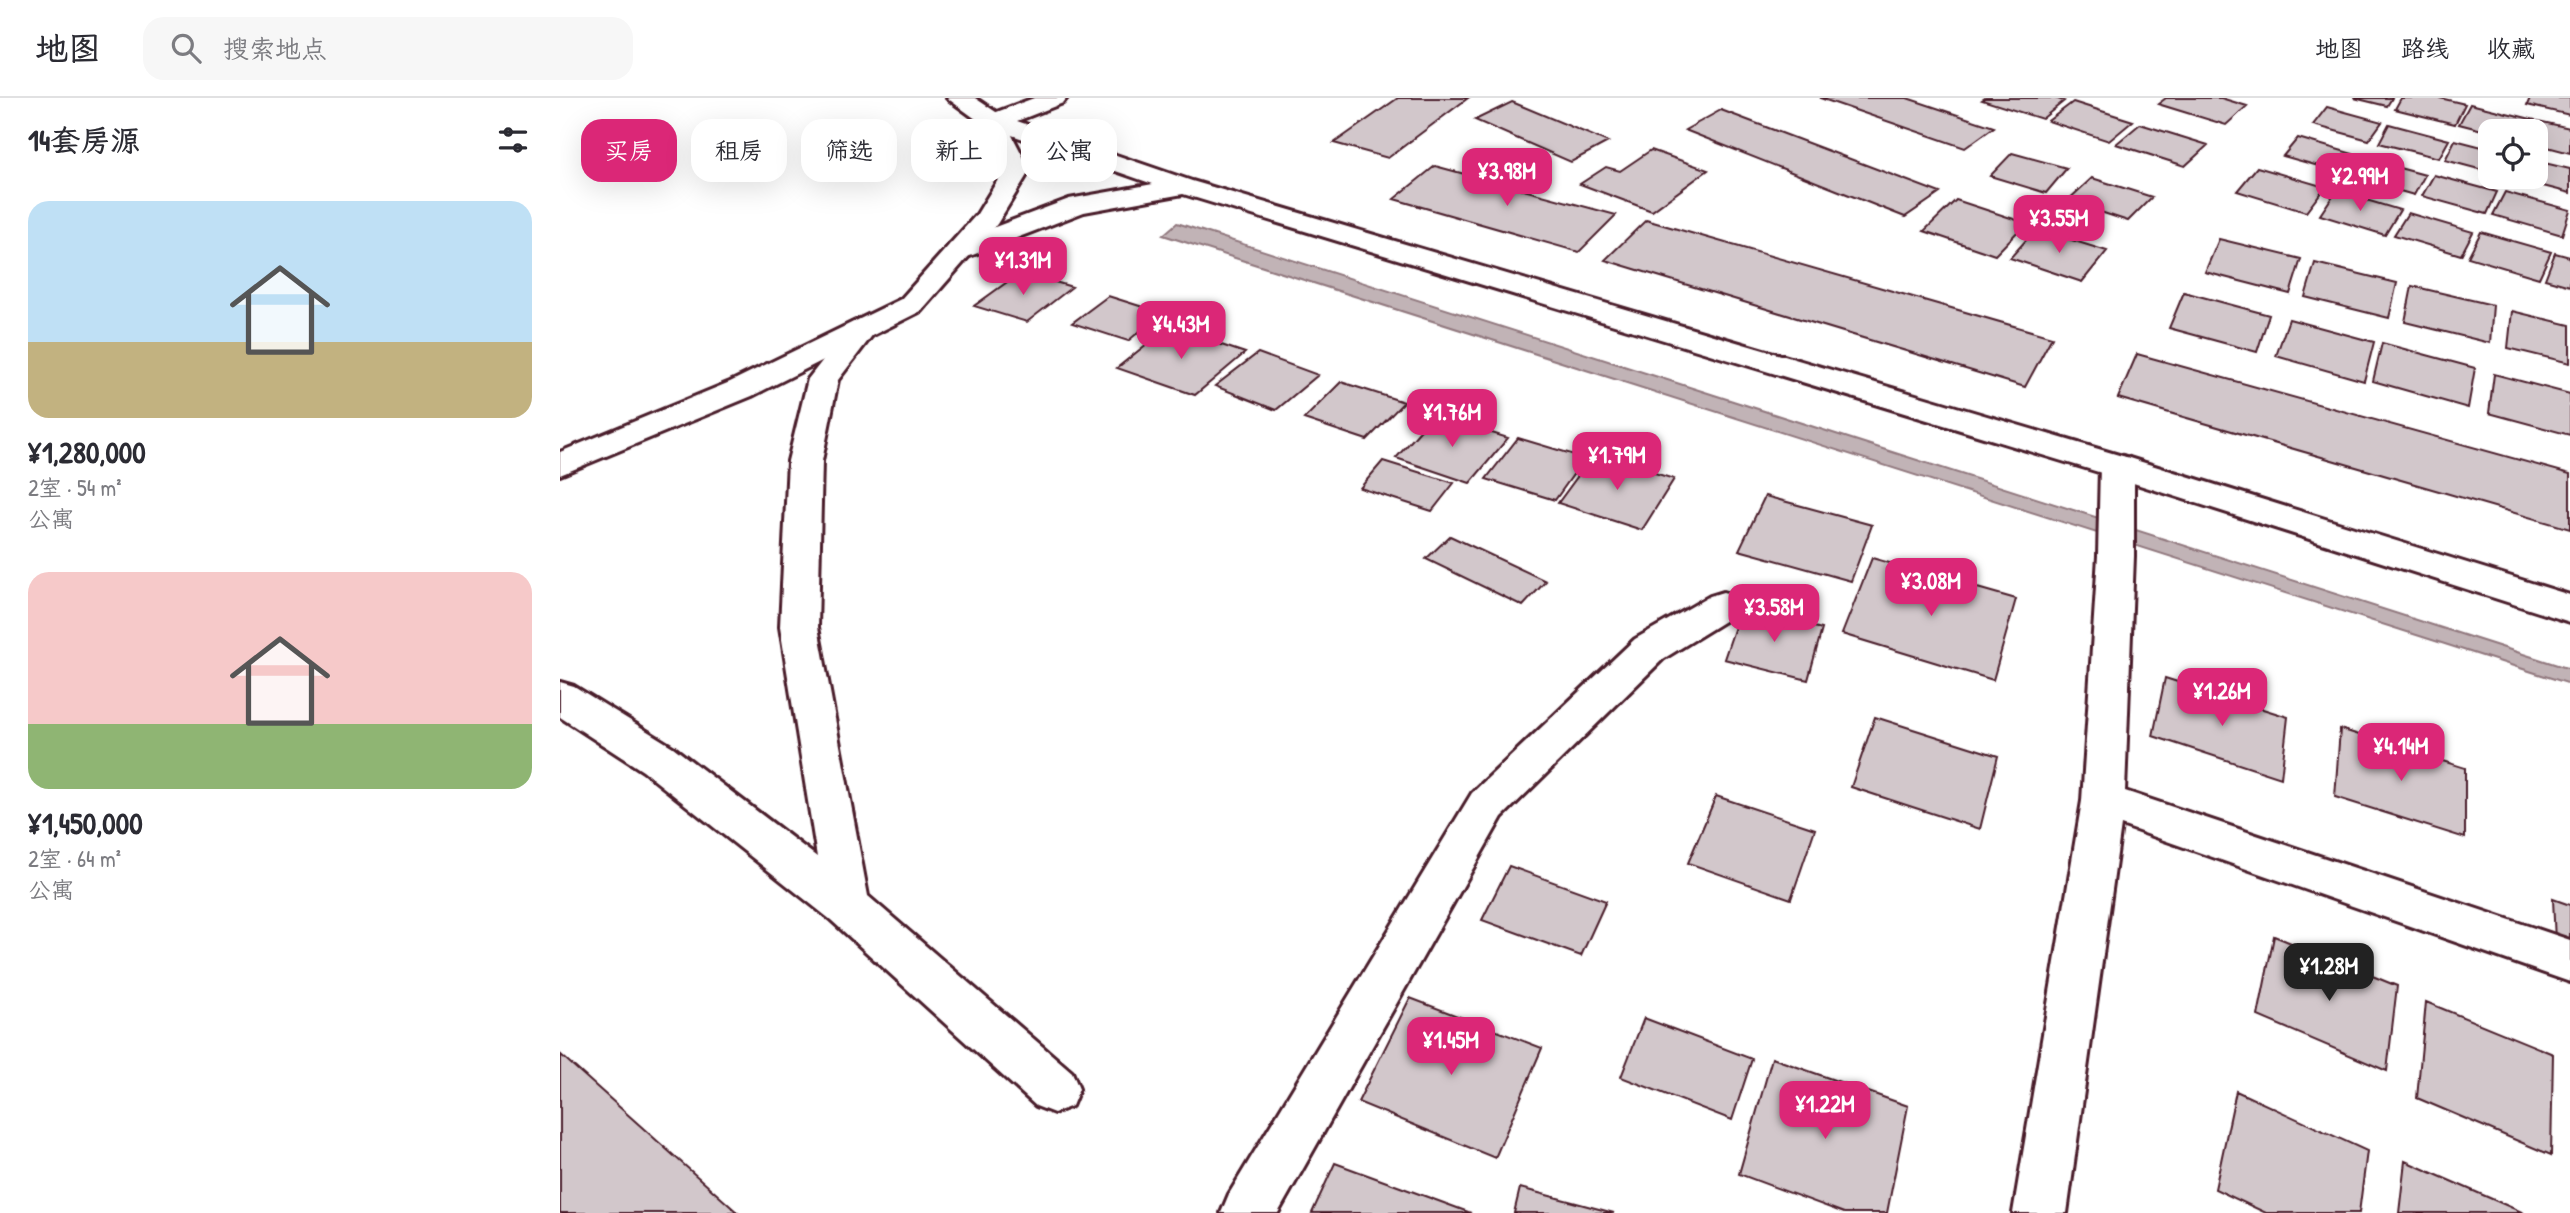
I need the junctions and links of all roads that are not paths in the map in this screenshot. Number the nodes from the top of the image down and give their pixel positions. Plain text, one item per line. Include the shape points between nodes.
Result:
1 (960, 98) edge
2 (1055, 98) edge
3 (991, 119) edge
4 (999, 119) edge
5 (1007, 125) edge
6 (1007, 149) edge
7 (1183, 186) junction
8 (960, 250) junction
9 (862, 329) junction
10 (560, 464) edge
11 (2117, 476) junction
12 (1723, 605) dead end
13 (2570, 609) edge
14 (560, 697) edge
15 (2103, 801) junction
16 (847, 906) junction
17 (2570, 961) edge
18 (1054, 1089) dead end
19 (1248, 1213) edge
20 (2040, 1213) edge

1 - 3 street
2 - 4 street
5 - 7 street
6 - 8 street via 1017,170 988,218
7 - 8 street via 1078,205
7 - 11 street
8 - 9 street via 911,305
9 - 10 street via 741,390
9 - 16 street via 823,379 805,461 799,628
11 - 13 street
11 - 15 street
12 - 19 street via 1649,649 1487,805
14 - 16 street via 658,759
15 - 17 street
15 - 20 street
16 - 18 street

